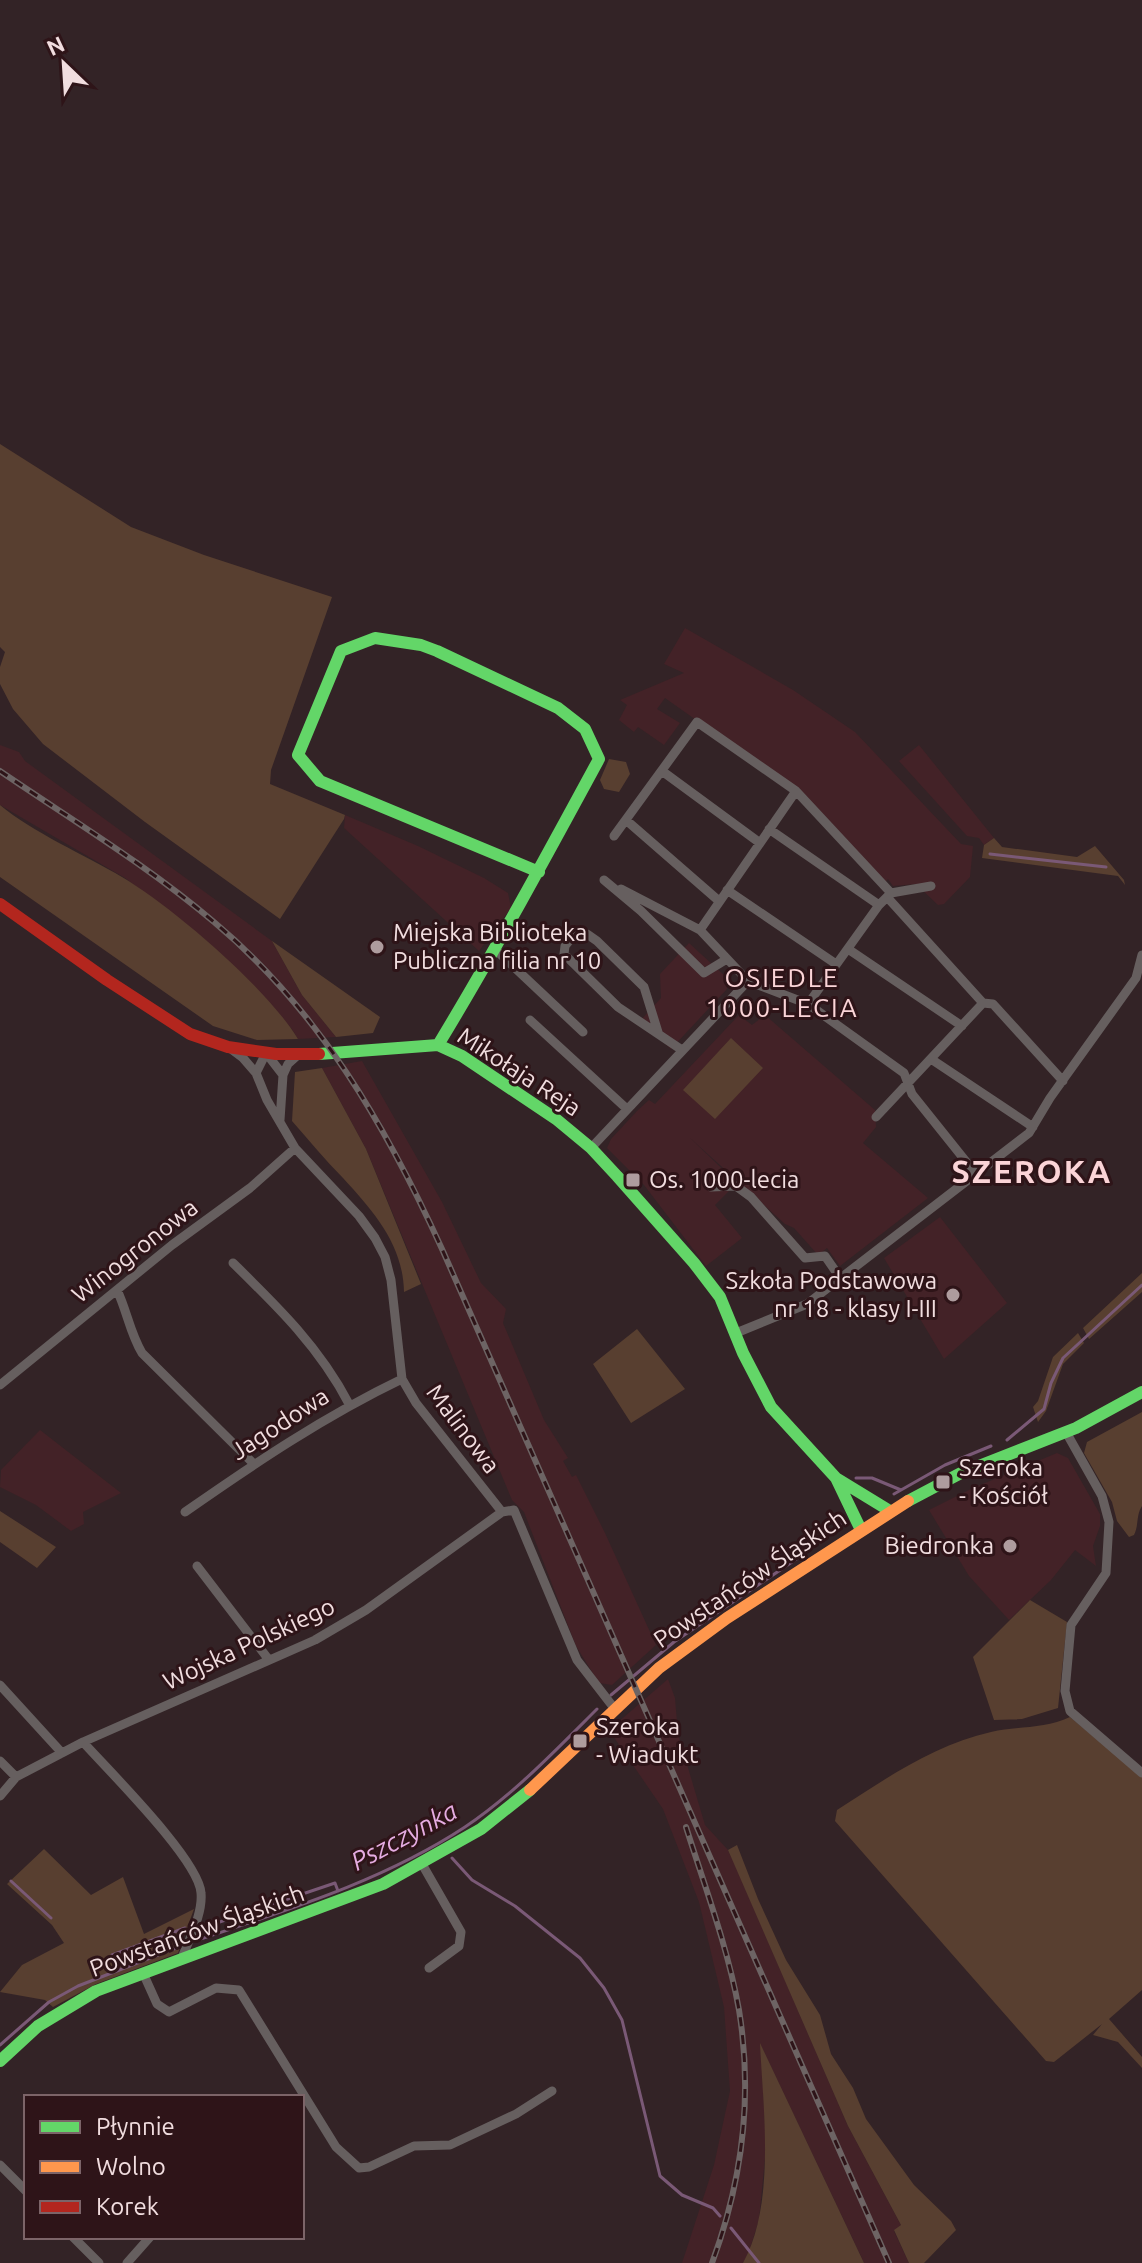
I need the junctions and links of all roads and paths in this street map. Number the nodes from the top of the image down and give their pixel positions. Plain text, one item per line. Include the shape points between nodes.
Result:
1 (662, 771) junction
2 (796, 791) junction
3 (626, 820) junction
4 (769, 829) junction
5 (614, 836) dead end
6 (760, 843) junction
7 (539, 872) junction
8 (931, 886) dead end
9 (727, 890) junction
10 (886, 898) junction
11 (719, 901) junction
12 (0, 904) edge
13 (700, 930) junction
14 (848, 949) junction
15 (496, 950) junction
16 (1142, 955) edge
17 (727, 959) junction
18 (836, 964) junction
19 (748, 981) junction
20 (983, 1003) junction
21 (808, 1004) junction
22 (530, 1020) dead end
23 (962, 1026) junction
24 (583, 1032) dead end
25 (658, 1032) junction
26 (438, 1045) junction
27 (228, 1047) junction
28 (682, 1050) junction
29 (266, 1053) junction
30 (298, 1055) junction
31 (931, 1059) junction
32 (256, 1073) junction
33 (283, 1075) junction
34 (1063, 1081) junction
35 (907, 1083) junction
36 (627, 1109) junction
37 (876, 1117) dead end
38 (280, 1120) junction
39 (1033, 1127) junction
40 (295, 1148) junction
41 (591, 1148) junction
42 (976, 1174) junction
43 (711, 1187) dead end
44 (233, 1263) dead end
45 (841, 1279) junction
46 (117, 1290) junction
47 (736, 1333) junction
48 (402, 1379) junction
49 (0, 1385) edge
50 (1142, 1392) edge
51 (349, 1404) junction
52 (1066, 1432) junction
53 (254, 1464) junction
54 (836, 1478) junction
55 (890, 1511) junction
56 (185, 1512) dead end
57 (502, 1512) junction
58 (861, 1530) junction
59 (197, 1566) dead end
60 (269, 1660) junction
61 (0, 1685) edge
62 (614, 1708) junction
63 (83, 1742) junction
64 (62, 1753) junction
65 (0, 1761) edge
66 (1142, 1773) edge
67 (16, 1777) junction
68 (0, 1796) edge
69 (422, 1864) junction
70 (182, 1958) junction
71 (429, 1968) dead end
72 (143, 1973) junction
73 (0, 2061) edge
74 (552, 2091) dead end
75 (304, 2095) edge
76 (304, 2095) edge
77 (0, 2165) edge
78 (24, 2189) edge
79 (75, 2239) edge
80 (148, 2239) edge
81 (99, 2263) edge
82 (127, 2263) edge

1 - 2 street via 697,722
1 - 3 street
1 - 6 street
2 - 4 street
2 - 10 street
3 - 5 street
3 - 11 street
4 - 6 street
4 - 10 street
6 - 9 street
7 - 7 street via 599,759 585,729 558,708 421,645 375,638 341,651 298,755 320,781
7 - 15 street
8 - 10 street
9 - 11 street
9 - 18 street
10 - 14 street
10 - 20 street
11 - 13 street
12 - 27 street, Mikołaja Reja via 190,1034
13 - 17 street
13 - 17 street via 604,880 704,973
14 - 18 street
14 - 23 street
15 - 24 street
15 - 26 street
16 - 34 street via 1136,978
17 - 19 street
18 - 21 street
19 - 21 street
19 - 28 street
20 - 23 street
20 - 34 street via 993,1004
21 - 35 street via 904,1073
22 - 36 street
23 - 31 street
25 - 25 street via 618,1007 564,954 568,940 587,934 644,987
25 - 28 street
26 - 30 street, Mikołaja Reja
26 - 41 street, Mikołaja Reja via 556,1119
27 - 29 street, Mikołaja Reja
27 - 32 street
28 - 36 street
29 - 30 street, Mikołaja Reja
29 - 32 street
29 - 33 street
30 - 33 street
31 - 35 street
31 - 39 street
32 - 38 street, Malinowa
33 - 38 street
34 - 39 street
35 - 37 street
35 - 42 street
36 - 41 street
38 - 40 street, Malinowa
39 - 42 street
40 - 46 street, Winogronowa
40 - 48 street, Malinowa via 359,1216 385,1257
41 - 47 street, Mikołaja Reja via 694,1263 720,1297
42 - 45 street
43 - 45 street via 736,1186 805,1258 825,1256
44 - 51 street via 305,1336
45 - 47 street via 807,1304
46 - 49 street, Winogronowa
46 - 53 street via 142,1353
47 - 54 street, Mikołaja Reja via 771,1407
48 - 51 street, Jagodowa
48 - 57 street, Malinowa
50 - 52 street, Powstańców Śląskich
51 - 53 street, Jagodowa
52 - 55 street, Powstańców Śląskich via 961,1473
52 - 66 street via 1102,1496 1109,1522 1106,1573 1071,1625 1065,1691 1070,1711
53 - 56 street, Jagodowa
54 - 55 street, Mikołaja Reja
54 - 58 street, Mikołaja Reja
55 - 58 street, Powstańców Śląskich
57 - 60 street, Wojska Polskiego via 366,1610
57 - 62 street, Malinowa via 514,1510 577,1660
58 - 62 street, Powstańców Śląskich via 727,1618
59 - 60 street
60 - 63 street, Wojska Polskiego
61 - 64 street
62 - 69 street, Powstańców Śląskich via 524,1796
63 - 64 street, Wojska Polskiego
63 - 70 street via 186,1857 199,1881 200,1910
64 - 67 street, Wojska Polskiego
65 - 67 street
67 - 68 street, Wojska Polskiego
69 - 70 street, Powstańców Śląskich via 370,1889
69 - 71 street via 461,1932 459,1946
70 - 72 street, Powstańców Śląskich
72 - 73 street, Powstańców Śląskich via 56,2013
72 - 75 street via 157,2004 169,2012 216,1988 239,1990
74 - 76 street via 450,2145 414,2146 359,2168 336,2147
77 - 78 street
79 - 81 street
80 - 82 street

